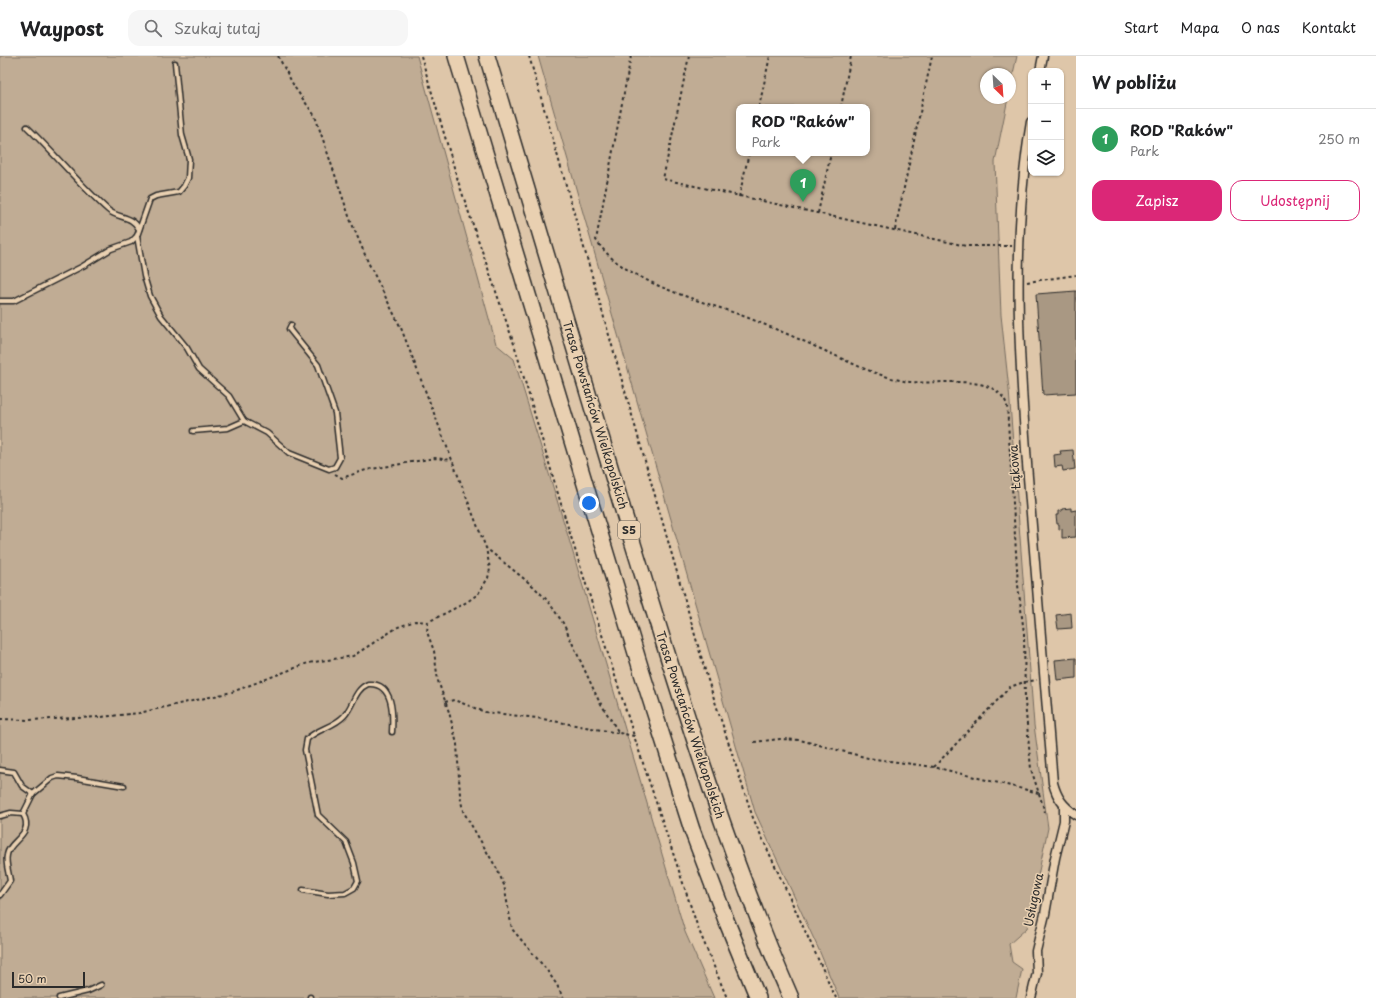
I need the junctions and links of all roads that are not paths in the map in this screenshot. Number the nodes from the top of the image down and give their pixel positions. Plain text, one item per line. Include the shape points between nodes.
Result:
1 (456, 56) edge
2 (487, 56) edge
3 (1043, 56) edge
4 (175, 63) dead end
5 (1041, 68) edge
6 (27, 128) dead end
7 (1028, 140) edge
8 (139, 228) junction
9 (137, 236) junction
10 (0, 301) edge
11 (291, 324) dead end
12 (244, 421) junction
13 (193, 432) dead end
14 (392, 732) dead end
15 (0, 770) edge
16 (124, 786) dead end
17 (33, 794) junction
18 (1064, 807) junction
19 (23, 814) junction
20 (1076, 815) edge
21 (0, 816) edge
22 (303, 890) dead end
23 (0, 895) edge
24 (101, 984) dead end
25 (59, 998) edge
26 (758, 998) edge
27 (792, 998) edge
28 (1031, 998) edge

1 - 26 highway, S5 via 642,673 692,830
2 - 27 highway, Trasa Powstańców Wielkopolskich / S5 via 670,664 721,819 754,908
3 - 5 street
4 - 8 lane via 182,135 189,159 188,178 179,192 150,199
6 - 8 lane via 45,143 110,212 131,219
7 - 18 street, Łąkowa via 1024,163 1019,246 1019,345 1053,783
8 - 9 lane
9 - 10 lane via 131,242 111,249 14,301
9 - 12 lane via 144,276 156,308 187,348 199,369 229,396
11 - 12 lane via 289,329 321,371 335,413 340,458 338,463 332,468 325,469 289,453 267,434
12 - 13 lane via 228,428
14 - 22 lane via 393,718 389,696 380,686 368,684 356,693 343,717 307,739 306,750 318,815 346,842 358,881 354,888 345,893 328,894
15 - 17 lane via 14,772 22,786
16 - 17 lane via 58,776 47,781
17 - 19 lane
18 - 20 street
18 - 28 street, Usługowa via 1064,821 1036,951 1037,973
19 - 21 lane via 11,813
19 - 23 lane via 25,830 6,856 10,881
24 - 25 lane via 88,991

